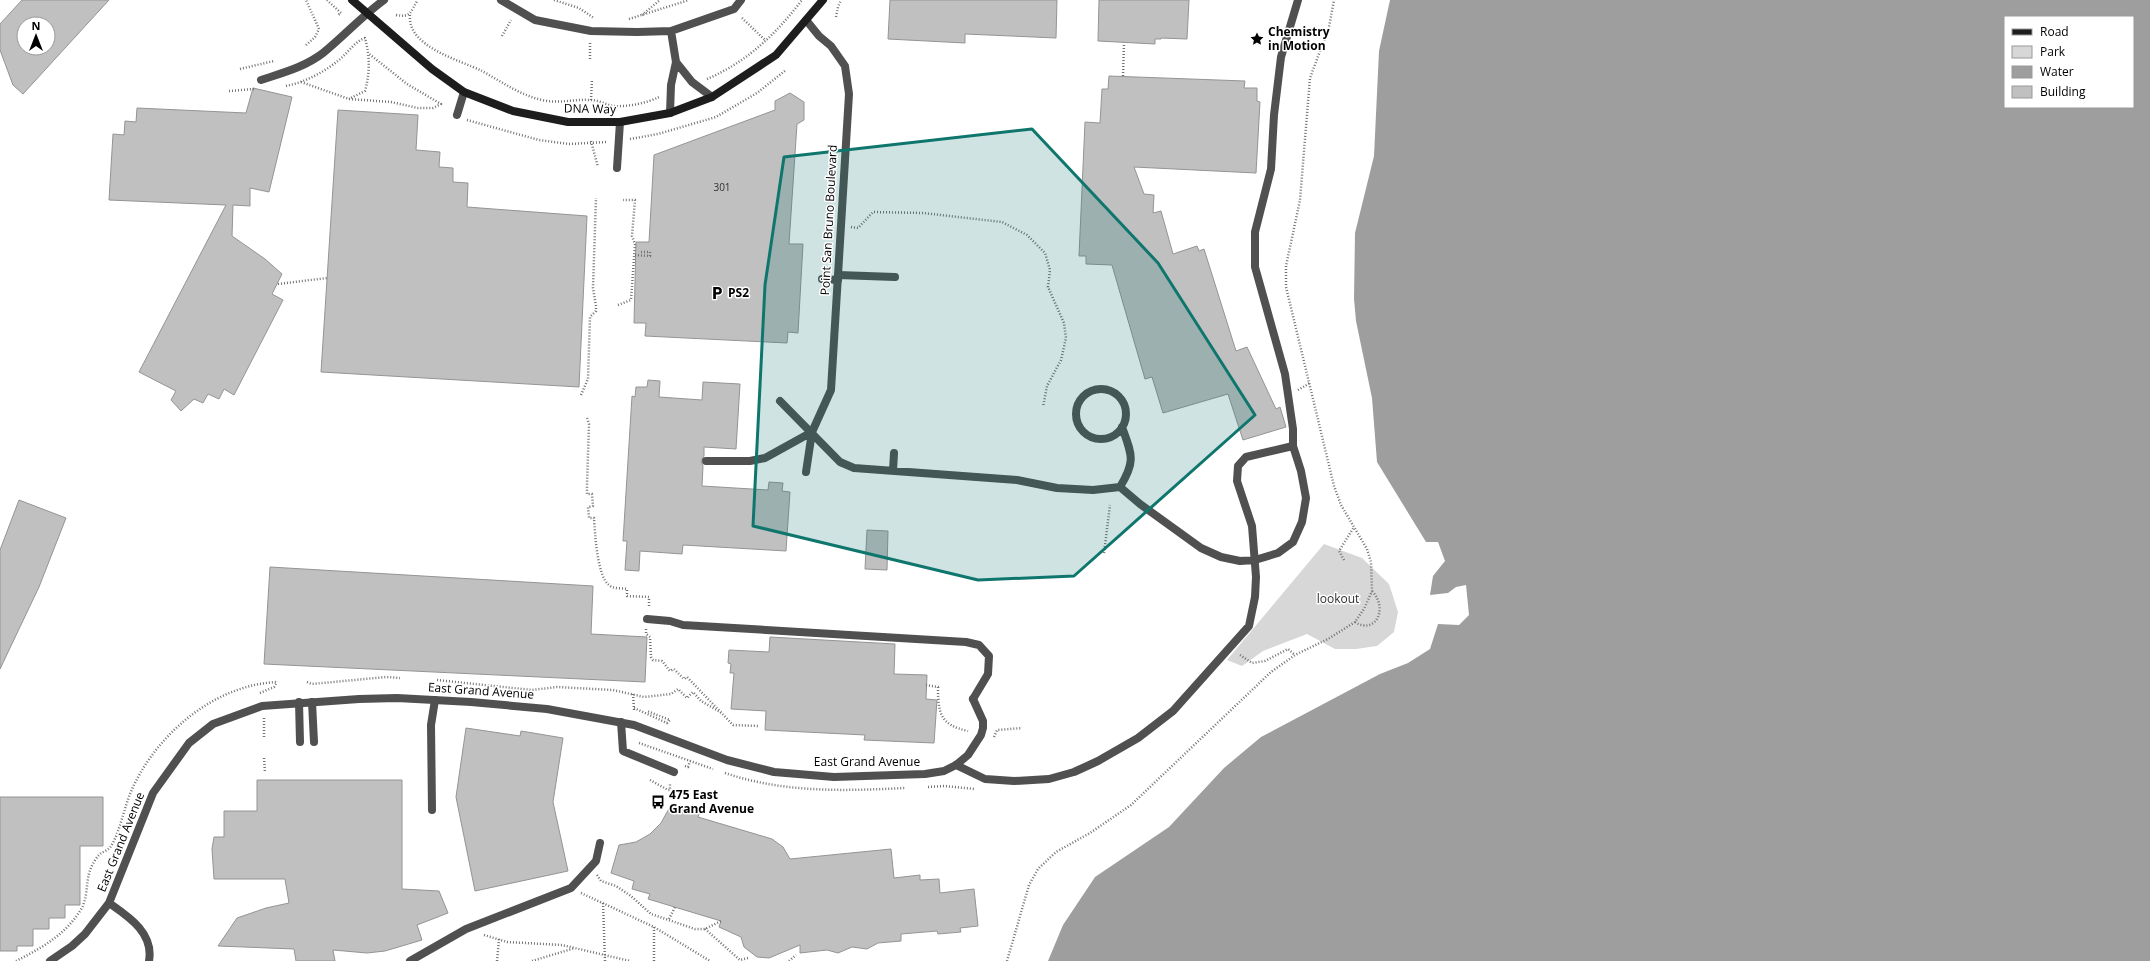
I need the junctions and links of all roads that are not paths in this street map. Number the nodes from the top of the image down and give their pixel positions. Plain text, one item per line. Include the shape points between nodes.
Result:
1 (352, 0) edge
2 (384, 0) edge
3 (501, 0) edge
4 (741, 0) edge
5 (823, 0) edge
6 (1298, 0) edge
7 (366, 12) junction
8 (806, 20) junction
9 (671, 31) junction
10 (676, 62) junction
11 (261, 80) dead end
12 (464, 92) junction
13 (712, 97) junction
14 (670, 113) junction
15 (457, 115) dead end
16 (620, 122) junction
17 (617, 168) dead end
18 (895, 277) dead end
19 (838, 278) junction
20 (822, 279) dead end
21 (780, 401) dead end
22 (1122, 427) junction
23 (812, 432) junction
24 (1293, 446) junction
25 (894, 453) dead end
26 (706, 461) dead end
27 (893, 471) junction
28 (806, 472) dead end
29 (1120, 487) junction
30 (1255, 560) junction
31 (646, 623) road end
32 (435, 700) junction
33 (299, 702) junction
34 (312, 702) junction
35 (621, 722) junction
36 (300, 742) dead end
37 (314, 742) dead end
38 (956, 765) junction
39 (674, 772) dead end
40 (432, 810) dead end
41 (600, 844) dead end
42 (109, 903) junction
43 (50, 961) edge
44 (149, 961) edge
45 (410, 961) edge

1 - 7 main road, DNA Way
2 - 7 street
3 - 9 street via 535,20 578,30
4 - 9 street via 734,9
5 - 8 main road, DNA Way
6 - 24 street via 1281,57 1271,170 1255,232 1255,267 1284,374 1293,429
7 - 11 street via 322,54 292,70
7 - 12 main road, DNA Way via 432,69
8 - 13 main road, DNA Way via 776,55
8 - 19 street, Point San Bruno Boulevard via 831,46 845,66 848,94
9 - 10 street
10 - 13 street via 692,82
10 - 14 street
12 - 15 street
12 - 16 main road, DNA Way via 513,111 547,118 568,122
13 - 14 main road, DNA Way
14 - 16 main road, DNA Way
16 - 17 street
18 - 19 street
19 - 20 street
19 - 23 street, Point San Bruno Boulevard via 831,390
21 - 23 street
22 - 22 street via 1111,437 1104,439 1090,436 1076,420 1075,413 1080,399 1100,388 1115,393 1125,405 1125,420
22 - 29 street via 1132,456 1128,474
23 - 26 street via 765,458 750,461
23 - 27 street via 840,462 854,468
23 - 28 street, Point San Bruno Boulevard
24 - 30 street via 1306,498 1302,522 1293,542 1278,553
24 - 30 street via 1246,457 1238,466 1237,481 1252,526
25 - 27 street
27 - 29 street via 1017,480 1057,488 1094,490
29 - 30 street via 1201,548 1221,557 1240,561
30 - 38 street via 1256,597 1249,626 1173,711 1138,738 1074,772 1049,780 985,780
31 - 38 street, East Grand Avenue via 670,621 683,625 966,642 979,645 989,656 988,674 973,699 983,721 983,728 968,755
32 - 34 street, East Grand Avenue via 359,699
32 - 35 street, East Grand Avenue via 547,708
32 - 40 street via 431,724
33 - 34 street, East Grand Avenue
33 - 36 street
33 - 42 street, East Grand Avenue via 262,706 237,714 213,724 189,743 153,793
34 - 37 street
35 - 38 street, East Grand Avenue via 647,729 727,760 774,772 834,776 925,774 944,771
35 - 39 street via 623,751
41 - 45 street via 596,861 570,888 466,929
42 - 43 street, East Grand Avenue via 85,934
42 - 44 street via 139,926 147,938

